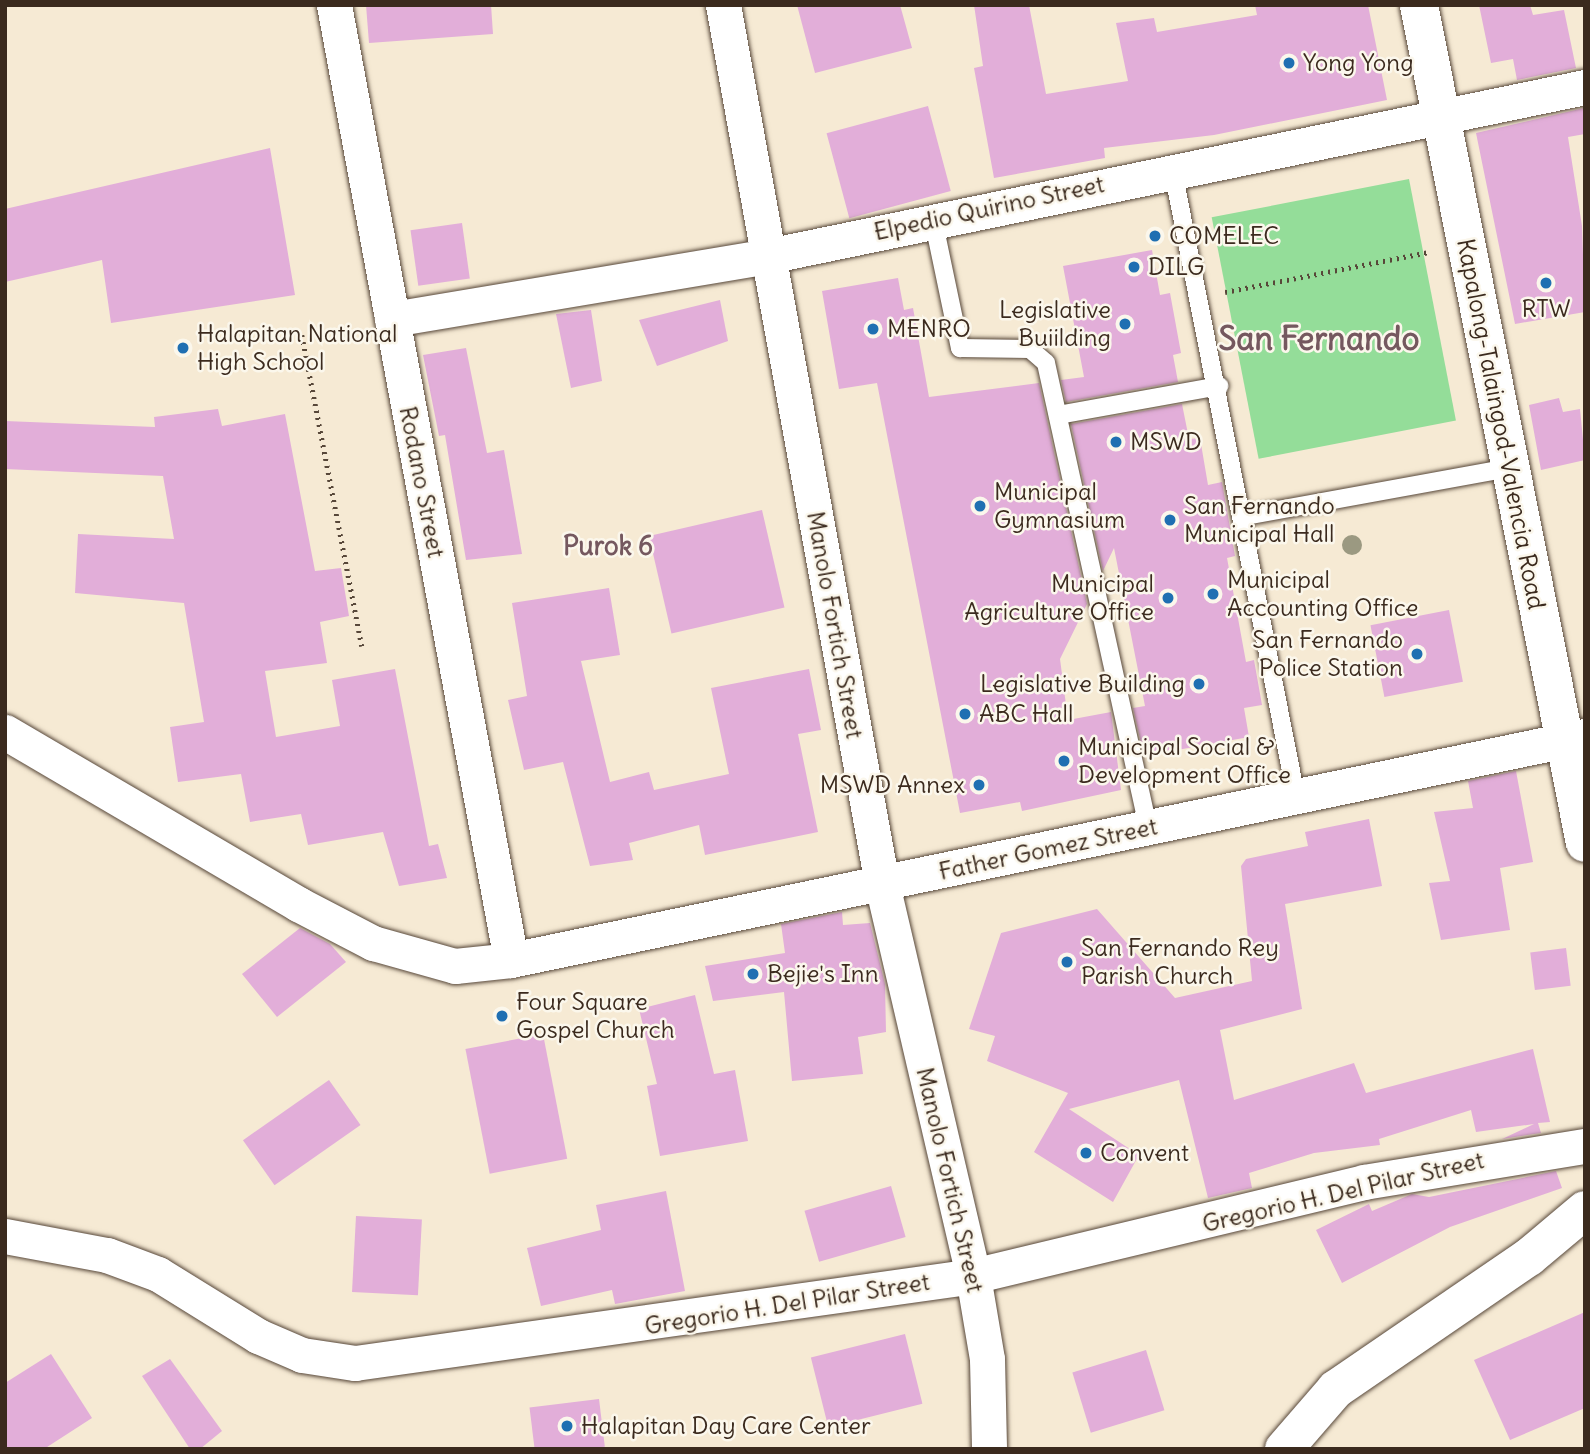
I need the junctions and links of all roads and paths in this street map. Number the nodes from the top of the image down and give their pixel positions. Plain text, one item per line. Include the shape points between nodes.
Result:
1 (334, 5) edge
2 (723, 5) edge
3 (1419, 5) edge
4 (1585, 87) edge
5 (1440, 114) junction
6 (1173, 171) junction
7 (933, 219) junction
8 (1465, 245) junction
9 (768, 256) junction
10 (1200, 297) junction
11 (392, 319) junction
12 (302, 335) dead end
13 (1219, 386) junction
14 (1058, 415) junction
15 (1508, 468) junction
16 (1245, 516) junction
17 (362, 646) dead end
18 (5, 732) edge
19 (1575, 738) edge
20 (1296, 796) junction
21 (1148, 828) junction
22 (1585, 843) edge
23 (882, 884) junction
24 (511, 960) junction
25 (1585, 1146) edge
26 (1585, 1210) edge
27 (5, 1236) edge
28 (973, 1276) junction
29 (989, 1449) edge
30 (1284, 1449) edge

1 - 11 street, Rodano Street
2 - 9 street, Manolo Fortich Street
3 - 5 highway, Kapalong-Talaingod-Valencia Road
4 - 5 street, Elpedio Quirino Street
5 - 6 street, Elpedio Quirino Street
5 - 8 highway, Kapalong-Talaingod-Valencia Road
6 - 7 street, Elpedio Quirino Street
6 - 10 lane
7 - 9 street, Elpedio Quirino Street
7 - 14 lane via 953,340 960,348 1023,348 1041,355
8 - 10 path
8 - 15 highway, Kapalong-Talaingod-Valencia Road
9 - 11 street, Elpedio Quirino Street
9 - 23 street, Manolo Fortich Street
10 - 13 lane
11 - 24 street, Rodano Street
12 - 17 path
13 - 14 lane
13 - 16 lane
14 - 21 lane
15 - 16 lane
15 - 19 highway, Kapalong-Talaingod-Valencia Road
16 - 20 lane
18 - 24 street, Father Gomez Street via 214,860 373,943 455,966
19 - 20 street, Father Gomez Street
19 - 22 highway, Kapalong-Talaingod-Valencia Road
20 - 21 street, Father Gomez Street
21 - 23 street, Father Gomez Street
23 - 24 street, Father Gomez Street
23 - 28 street, Manolo Fortich Street
25 - 28 street, Gregorio H. Del Pilar Street via 1364,1182
26 - 30 highway via 1529,1257 1336,1390
27 - 28 street, Gregorio H. Del Pilar Street via 120,1260 158,1273 258,1336 302,1355 355,1363
28 - 29 street, Manolo Fortich Street via 987,1359

